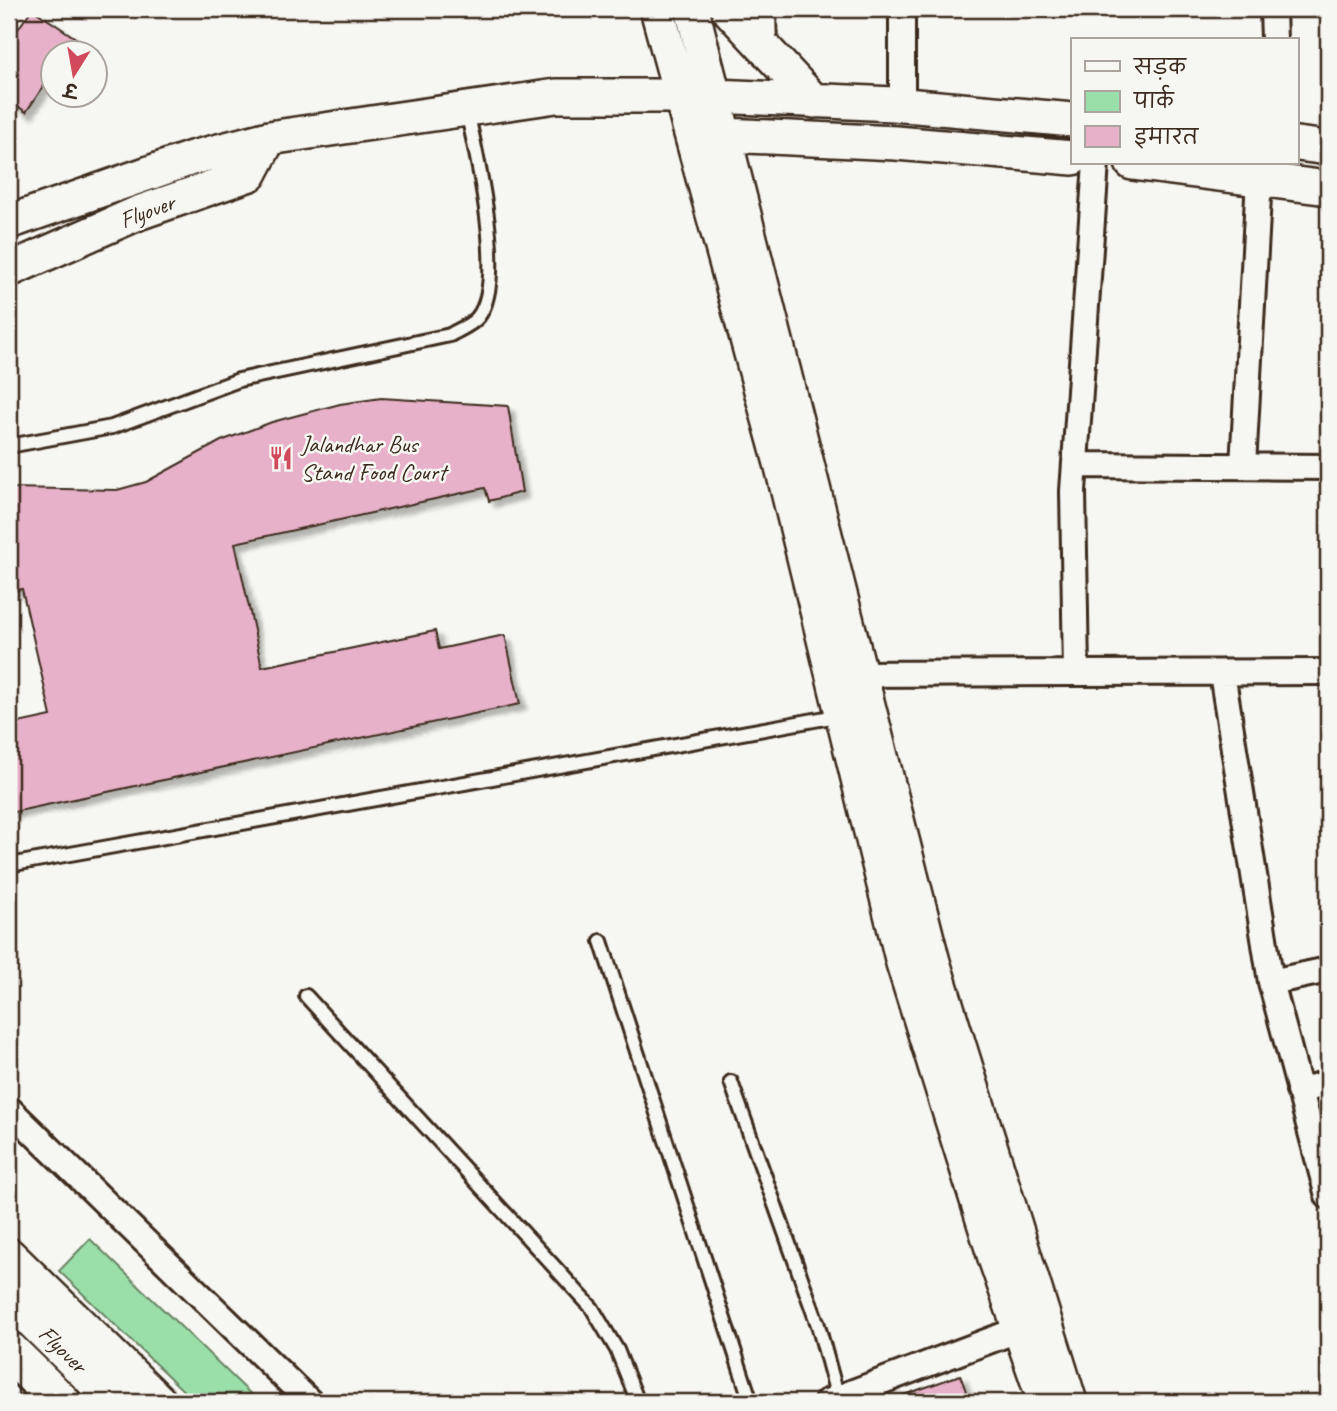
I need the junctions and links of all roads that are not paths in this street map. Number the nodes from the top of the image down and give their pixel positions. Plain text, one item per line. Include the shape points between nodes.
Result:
1 (657, 9) edge
2 (692, 9) edge
3 (728, 9) edge
4 (762, 9) edge
5 (902, 9) edge
6 (1273, 9) edge
7 (1274, 38) edge
8 (764, 48) junction
9 (681, 94) junction
10 (714, 96) junction
11 (814, 101) junction
12 (902, 105) junction
13 (467, 108) junction
14 (1071, 120) edge
15 (708, 134) junction
16 (269, 138) junction
17 (1298, 144) edge
18 (1328, 148) edge
19 (1071, 158) edge
20 (1096, 164) edge
21 (1140, 164) edge
22 (1259, 179) junction
23 (1328, 188) edge
24 (9, 222) edge
25 (9, 270) edge
26 (9, 446) edge
27 (1074, 466) junction
28 (1242, 467) junction
29 (1328, 467) edge
30 (1328, 672) edge
31 (1076, 673) junction
32 (1223, 673) junction
33 (847, 674) junction
34 (843, 715) junction
35 (9, 865) edge
36 (601, 941) dead end
37 (1328, 970) edge
38 (1271, 982) junction
39 (306, 996) dead end
40 (731, 1082) dead end
41 (1328, 1083) edge
42 (1299, 1091) junction
43 (9, 1109) edge
44 (1328, 1196) edge
45 (9, 1255) edge
46 (9, 1295) edge
47 (1032, 1325) junction
48 (9, 1350) edge
49 (835, 1401) edge
50 (61, 1402) edge
51 (118, 1402) edge
52 (160, 1402) edge
53 (310, 1402) edge
54 (638, 1402) edge
55 (751, 1402) edge
56 (1045, 1402) edge
57 (1070, 1402) edge

1 - 9 street
2 - 10 street
3 - 8 street
4 - 8 street
5 - 12 street
6 - 7 street
8 - 11 street
9 - 10 street
9 - 13 street via 556,96
9 - 15 street
10 - 11 street
10 - 15 street
11 - 12 street
12 - 14 street
13 - 16 street
13 - 26 lane via 490,256 490,289 477,318 450,335 239,380 112,427
15 - 19 street
15 - 33 street
16 - 24 street via 192,158
16 - 25 street, Flyover via 250,174 138,213
17 - 18 street
20 - 27 street
21 - 22 street
22 - 23 street
22 - 28 street
27 - 28 street
27 - 31 street
28 - 29 street
30 - 32 street
31 - 32 street
31 - 33 street
32 - 38 street
33 - 34 street
33 - 47 street via 933,962
34 - 35 lane
34 - 47 street via 903,963
36 - 55 lane
37 - 38 street
38 - 42 street
39 - 54 lane via 592,1308 617,1350
40 - 49 lane via 818,1325
41 - 42 street
42 - 44 street
43 - 53 street
45 - 52 street
46 - 51 highway, Flyover
47 - 49 street
47 - 56 street
47 - 57 street
48 - 50 highway, Flyover

